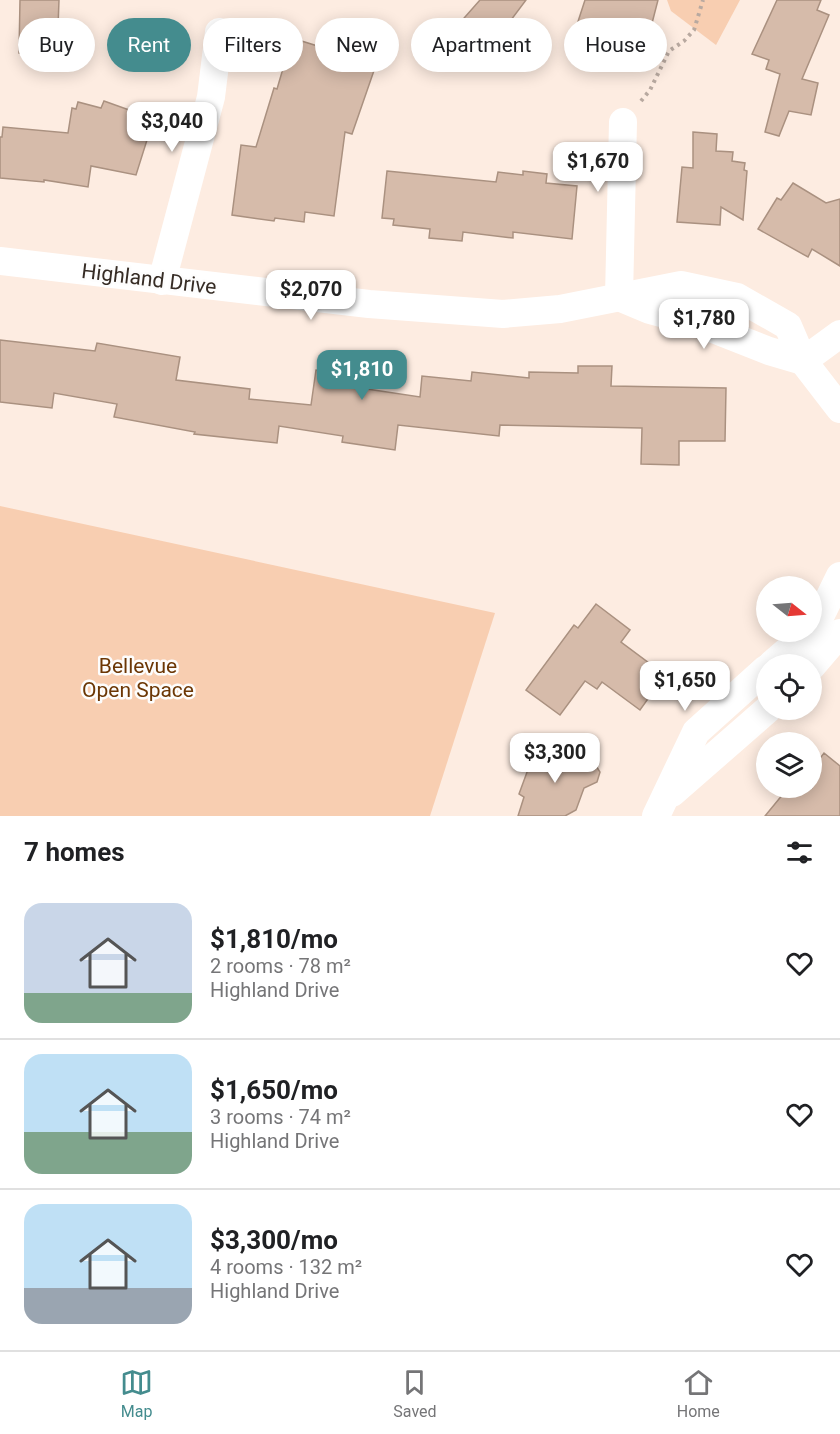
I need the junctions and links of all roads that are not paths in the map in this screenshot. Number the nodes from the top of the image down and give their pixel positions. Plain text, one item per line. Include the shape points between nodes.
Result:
1 (214, 72) edge
2 (623, 122) road end
3 (0, 261) edge
4 (162, 281) junction
5 (619, 297) junction
6 (840, 334) edge
7 (803, 361) junction
8 (840, 409) edge
9 (840, 576) edge
10 (822, 613) edge
11 (840, 633) edge
12 (797, 642) edge
13 (783, 654) edge
14 (822, 654) edge
15 (756, 678) edge
16 (756, 720) edge
17 (660, 808) edge

1 - 4 street via 211,97
2 - 5 street
3 - 4 street, Highland Drive
4 - 5 street, Highland Drive via 503,314 560,309
5 - 7 street
5 - 7 street, Highland Drive via 681,285 737,297 788,326
6 - 7 street
7 - 8 street, Highland Drive
9 - 10 street
11 - 14 street
12 - 13 street
15 - 17 street via 696,732
16 - 17 street

